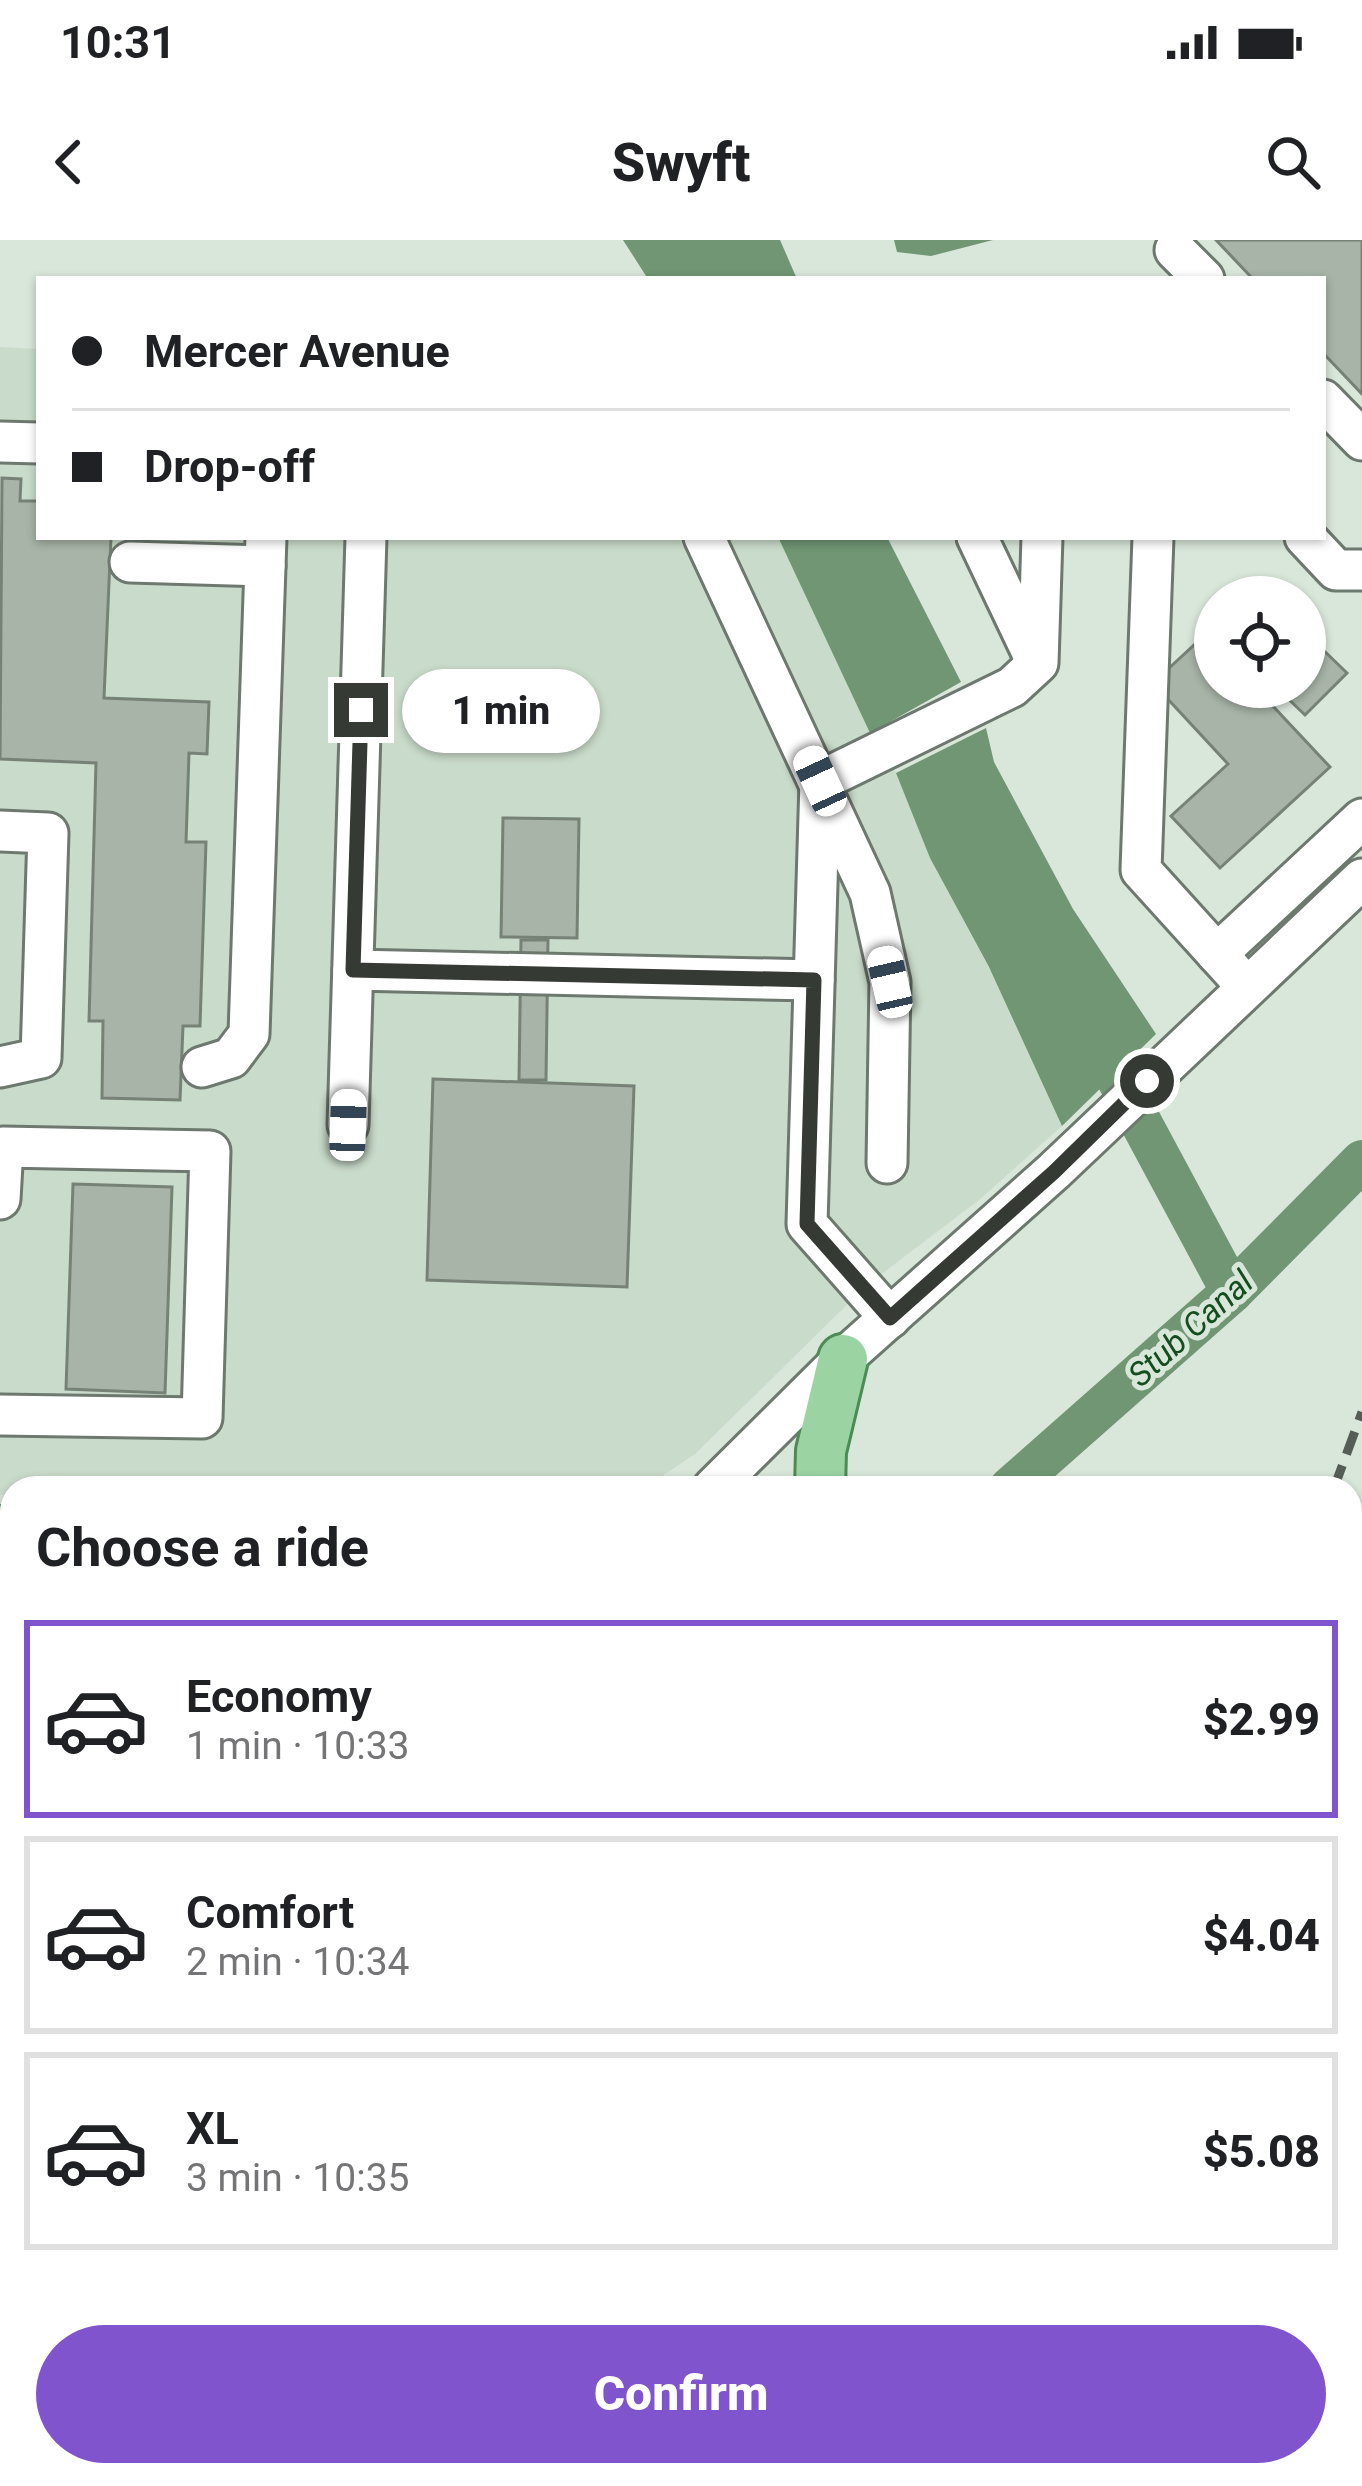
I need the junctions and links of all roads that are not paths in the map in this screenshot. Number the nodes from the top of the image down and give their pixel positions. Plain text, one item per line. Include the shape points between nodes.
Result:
1 (1175, 250) dead end
2 (1201, 276) edge
3 (1326, 403) edge
4 (1362, 440) edge
5 (0, 442) edge
6 (36, 443) edge
7 (367, 540) edge
8 (705, 540) edge
9 (978, 540) edge
10 (1042, 540) edge
11 (1153, 540) edge
12 (1308, 540) edge
13 (266, 551) edge
14 (130, 562) dead end
15 (1362, 570) edge
16 (1037, 663) junction
17 (820, 781) junction
18 (1362, 819) edge
19 (0, 831) edge
20 (1362, 879) edge
21 (1217, 954) junction
22 (353, 970) junction
23 (814, 980) junction
24 (1247, 987) junction
25 (0, 1067) edge
26 (202, 1067) dead end
27 (348, 1125) dead end
28 (887, 1163) dead end
29 (0, 1199) edge
30 (890, 1318) junction
31 (843, 1359) junction
32 (0, 1415) edge
33 (725, 1476) edge
34 (820, 1476) edge

1 - 2 street
3 - 4 street
5 - 6 street
7 - 22 street
8 - 17 street
9 - 16 street
10 - 16 street
11 - 21 street via 1141,870
12 - 15 street via 1336,570
13 - 14 street
13 - 26 street via 249,1034 231,1058
16 - 17 street via 1012,688
17 - 23 street
17 - 28 street via 870,893 890,982
18 - 21 street
19 - 25 street via 48,832 41,1058
20 - 24 street
21 - 24 street
22 - 23 street
22 - 27 street
23 - 30 street via 807,1224
24 - 30 street
29 - 32 street via 3,1147 210,1150 202,1418
30 - 31 street
31 - 33 street
31 - 34 main road

